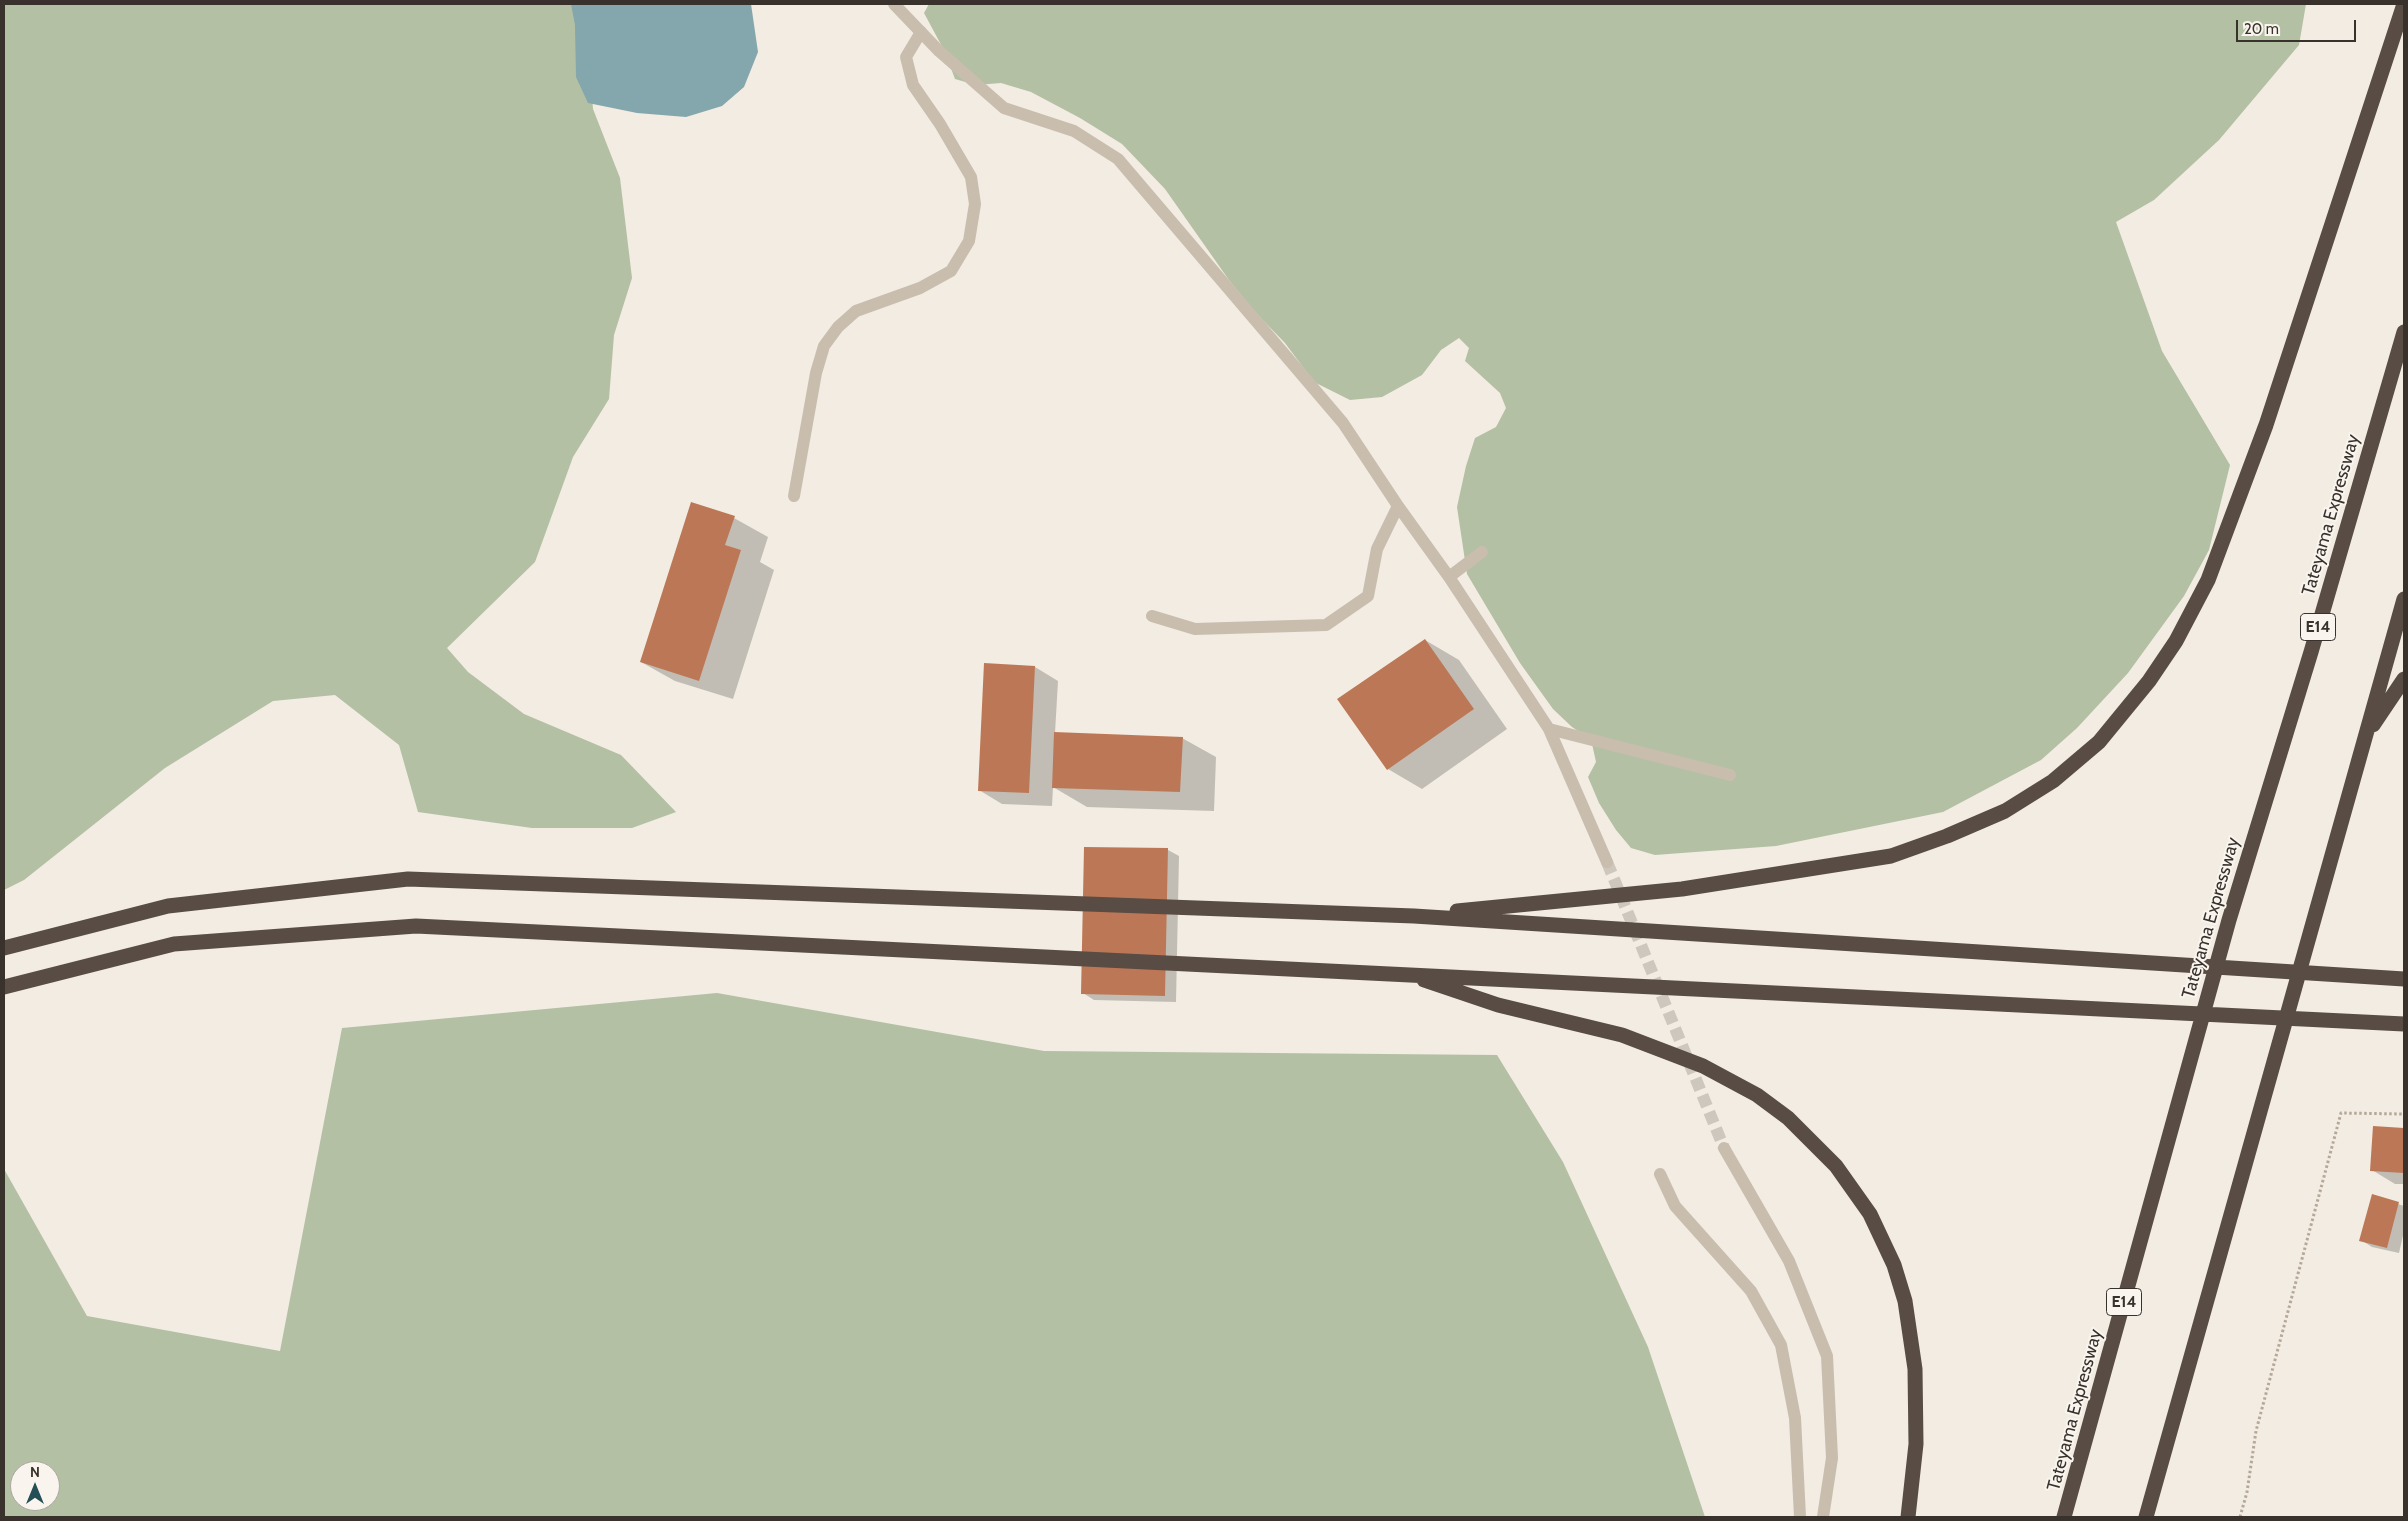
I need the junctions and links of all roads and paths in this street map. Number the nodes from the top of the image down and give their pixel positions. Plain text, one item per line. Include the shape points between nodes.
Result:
1 (894, 4) edge
2 (2404, 4) edge
3 (921, 32) junction
4 (2404, 332) edge
5 (794, 496) dead end
6 (1398, 506) junction
7 (1482, 552) dead end
8 (1449, 577) junction
9 (2404, 599) edge
10 (1152, 616) dead end
11 (2404, 679) edge
12 (1549, 729) junction
13 (2365, 738) junction
14 (1730, 774) dead end
15 (1607, 862) tunnel mouth
16 (1414, 916) junction
17 (4, 948) edge
18 (1406, 974) junction
19 (2404, 979) edge
20 (4, 986) edge
21 (2404, 1024) edge
22 (2404, 1114) edge
23 (1724, 1148) tunnel mouth
24 (1660, 1174) dead end
25 (1800, 1517) edge
26 (1823, 1517) edge
27 (1908, 1517) edge
28 (2064, 1517) edge
29 (2146, 1517) edge
30 (2240, 1517) edge

1 - 3 street
2 - 16 highway via 2269,415 2208,580 2176,641 2149,681 2099,742 2053,780 2005,811 1891,856 1682,889
3 - 5 street via 906,57 913,85 970,177 975,204 969,241 951,271 920,288 856,312 838,327 824,346 816,373
3 - 6 street via 1004,108 1074,131 1118,159 1343,422
4 - 28 highway, Tateyama Expressway / E14 via 2229,920
6 - 8 street
6 - 10 street via 1377,549 1368,596 1326,625 1195,629
7 - 8 street
8 - 12 street
9 - 13 highway
11 - 13 highway
12 - 14 street
12 - 15 street
13 - 29 highway
16 - 17 highway via 408,879 168,906
16 - 19 highway
18 - 20 highway via 416,926 174,944
18 - 21 highway
18 - 27 highway via 1498,1005 1622,1035 1704,1066 1757,1094 1788,1118 1836,1166 1870,1214 1894,1265 1905,1302 1915,1369 1916,1444
22 - 30 path via 2341,1113 2256,1431
23 - 26 street via 1789,1261 1827,1356 1832,1458
24 - 25 street via 1675,1206 1751,1291 1781,1345 1795,1418

